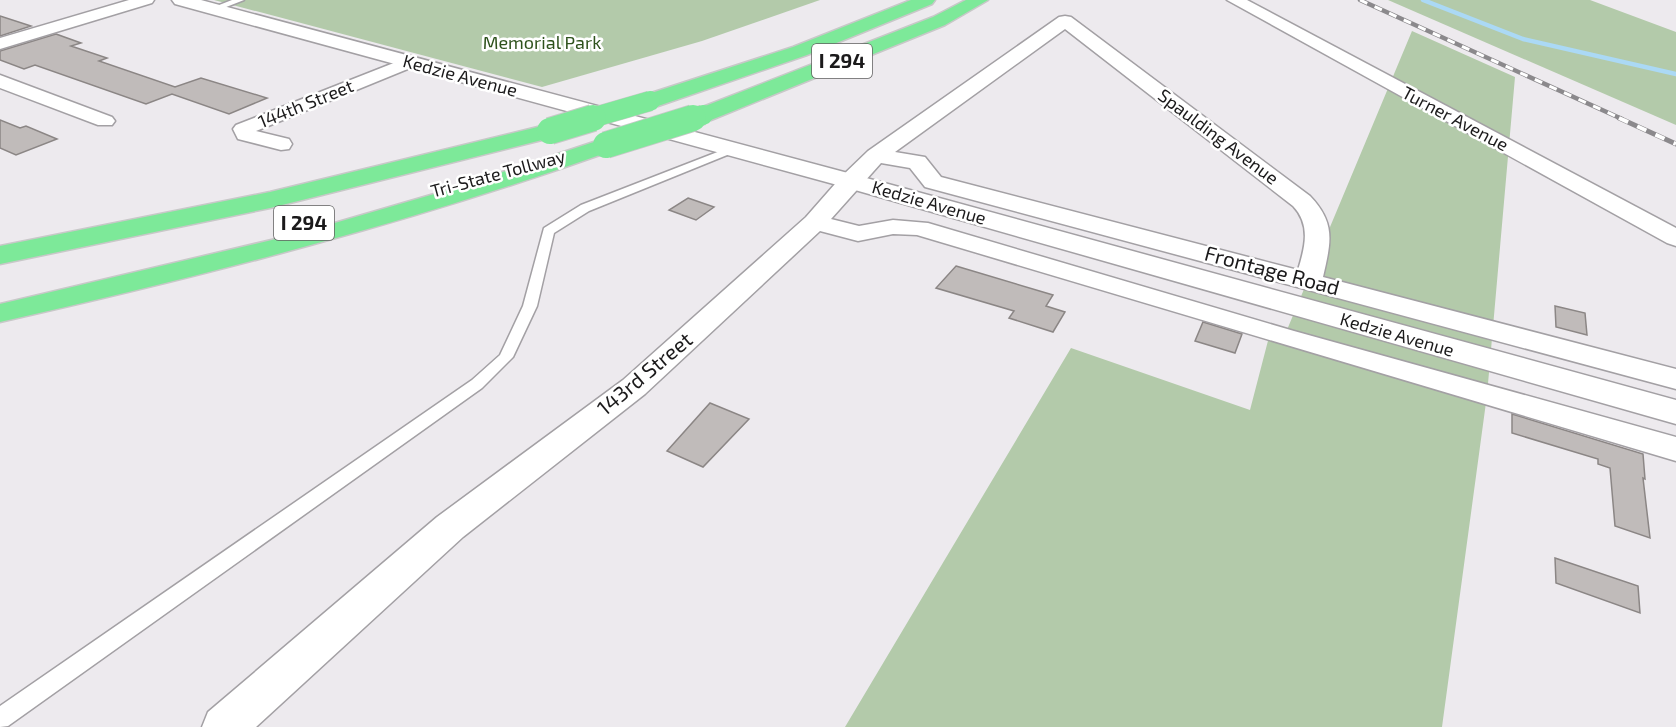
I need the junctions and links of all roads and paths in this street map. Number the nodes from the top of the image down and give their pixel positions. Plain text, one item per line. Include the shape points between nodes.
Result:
1 (147, 0) edge
2 (181, 0) edge
3 (240, 0) edge
4 (926, 0) edge
5 (979, 0) edge
6 (1235, 0) edge
7 (213, 9) junction
8 (1065, 21) joint
9 (0, 44) edge
10 (410, 62) junction
11 (0, 81) edge
12 (105, 121) dead end
13 (281, 144) dead end
14 (606, 145) junction
15 (733, 149) junction
16 (876, 156) junction
17 (850, 181) junction
18 (270, 200) junction
19 (815, 222) junction
20 (1676, 238) edge
21 (0, 241) edge
22 (0, 255) edge
23 (1308, 281) junction
24 (0, 292) edge
25 (0, 313) edge
26 (1676, 379) edge
27 (1676, 412) edge
28 (1676, 449) edge
29 (0, 719) edge
30 (224, 727) edge

1 - 9 street
2 - 7 main road, Kedzie Avenue
3 - 7 lane
4 - 18 highway, Tri-State Tollway / I 294, bridge via 800,51 550,131
5 - 14 highway, Tri-State Tollway / I 294, bridge via 939,21 702,114
6 - 20 street, Turner Avenue
7 - 10 main road, Kedzie Avenue
8 - 16 street, 143rd Street
8 - 23 street, Spaulding Avenue via 1297,195 1320,226
10 - 13 street, 144th Street via 243,129 245,135
10 - 15 main road, Kedzie Avenue
11 - 12 street
14 - 24 highway, Tri-State Tollway / I 294 via 159,259
14 - 25 highway via 461,196 354,228
15 - 17 main road, Kedzie Avenue
15 - 29 lane via 585,208 548,231 530,306 506,357 477,384
16 - 17 street, 143rd Street
16 - 23 street, Frontage Road via 917,162 933,182
17 - 19 street, 143rd Street
17 - 27 main road, Kedzie Avenue
18 - 21 highway
18 - 22 highway, Tri-State Tollway / I 294
19 - 28 street via 858,234 893,227 919,228
19 - 30 street, 143rd Street via 634,387 450,527
23 - 26 street, Frontage Road

